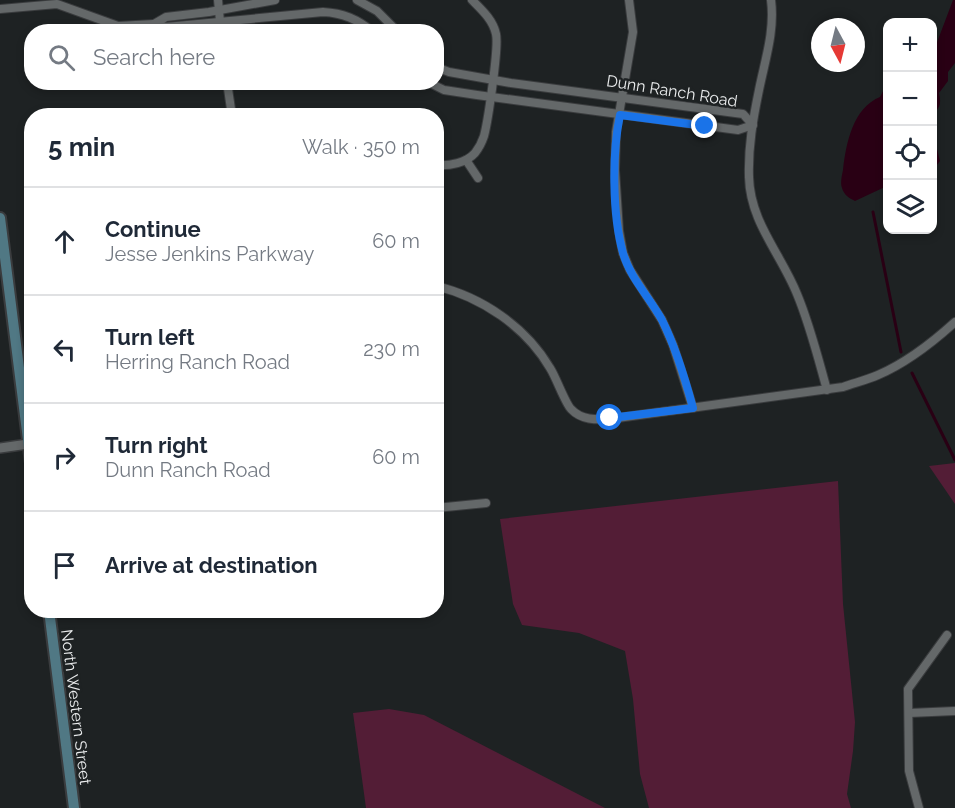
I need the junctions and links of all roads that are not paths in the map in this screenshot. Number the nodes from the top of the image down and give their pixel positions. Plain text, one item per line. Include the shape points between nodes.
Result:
1 (218, 0) edge
2 (275, 0) edge
3 (357, 0) edge
4 (472, 0) edge
5 (629, 0) edge
6 (771, 0) edge
7 (0, 9) edge
8 (219, 9) junction
9 (220, 22) junction
10 (112, 24) edge
11 (154, 24) edge
12 (198, 24) edge
13 (363, 24) edge
14 (390, 24) edge
15 (444, 70) edge
16 (491, 84) junction
17 (229, 90) edge
18 (444, 90) edge
19 (490, 97) junction
20 (622, 97) junction
21 (230, 108) edge
22 (620, 115) junction
23 (753, 125) junction
24 (466, 160) junction
25 (444, 165) edge
26 (478, 178) dead end
27 (0, 218) edge
28 (444, 288) edge
29 (955, 322) edge
30 (827, 390) junction
31 (693, 408) junction
32 (24, 412) edge
33 (24, 445) edge
34 (0, 448) edge
35 (486, 503) dead end
36 (444, 507) edge
37 (50, 618) edge
38 (947, 635) dead end
39 (955, 711) edge
40 (909, 713) junction
41 (74, 808) edge
42 (919, 808) edge

1 - 8 street
2 - 8 street
3 - 14 street
4 - 16 street via 491,21 497,37
5 - 20 street via 633,32
6 - 23 street via 769,47
7 - 10 street via 57,4
8 - 9 street
8 - 11 street via 166,17
9 - 12 street
9 - 13 street via 323,12 345,15
15 - 16 street, Dunn Ranch Road
16 - 19 street
16 - 20 street, Dunn Ranch Road
17 - 21 street
18 - 19 street, Dunn Ranch Road
19 - 22 street, Dunn Ranch Road
19 - 24 street via 483,138
20 - 22 street
20 - 23 street, Dunn Ranch Road via 743,114
22 - 23 street, Dunn Ranch Road via 738,130
22 - 31 street via 615,170 623,253 662,320
23 - 30 street via 749,178 753,206 797,293
24 - 25 street
24 - 26 street
27 - 32 main road
28 - 31 street via 483,304 524,334 543,356 570,409 582,417 603,419
29 - 30 street via 879,375
30 - 31 street
33 - 34 street
35 - 36 street
37 - 41 main road, North Western Street
38 - 40 street via 908,689
39 - 40 street
40 - 42 street via 909,771

